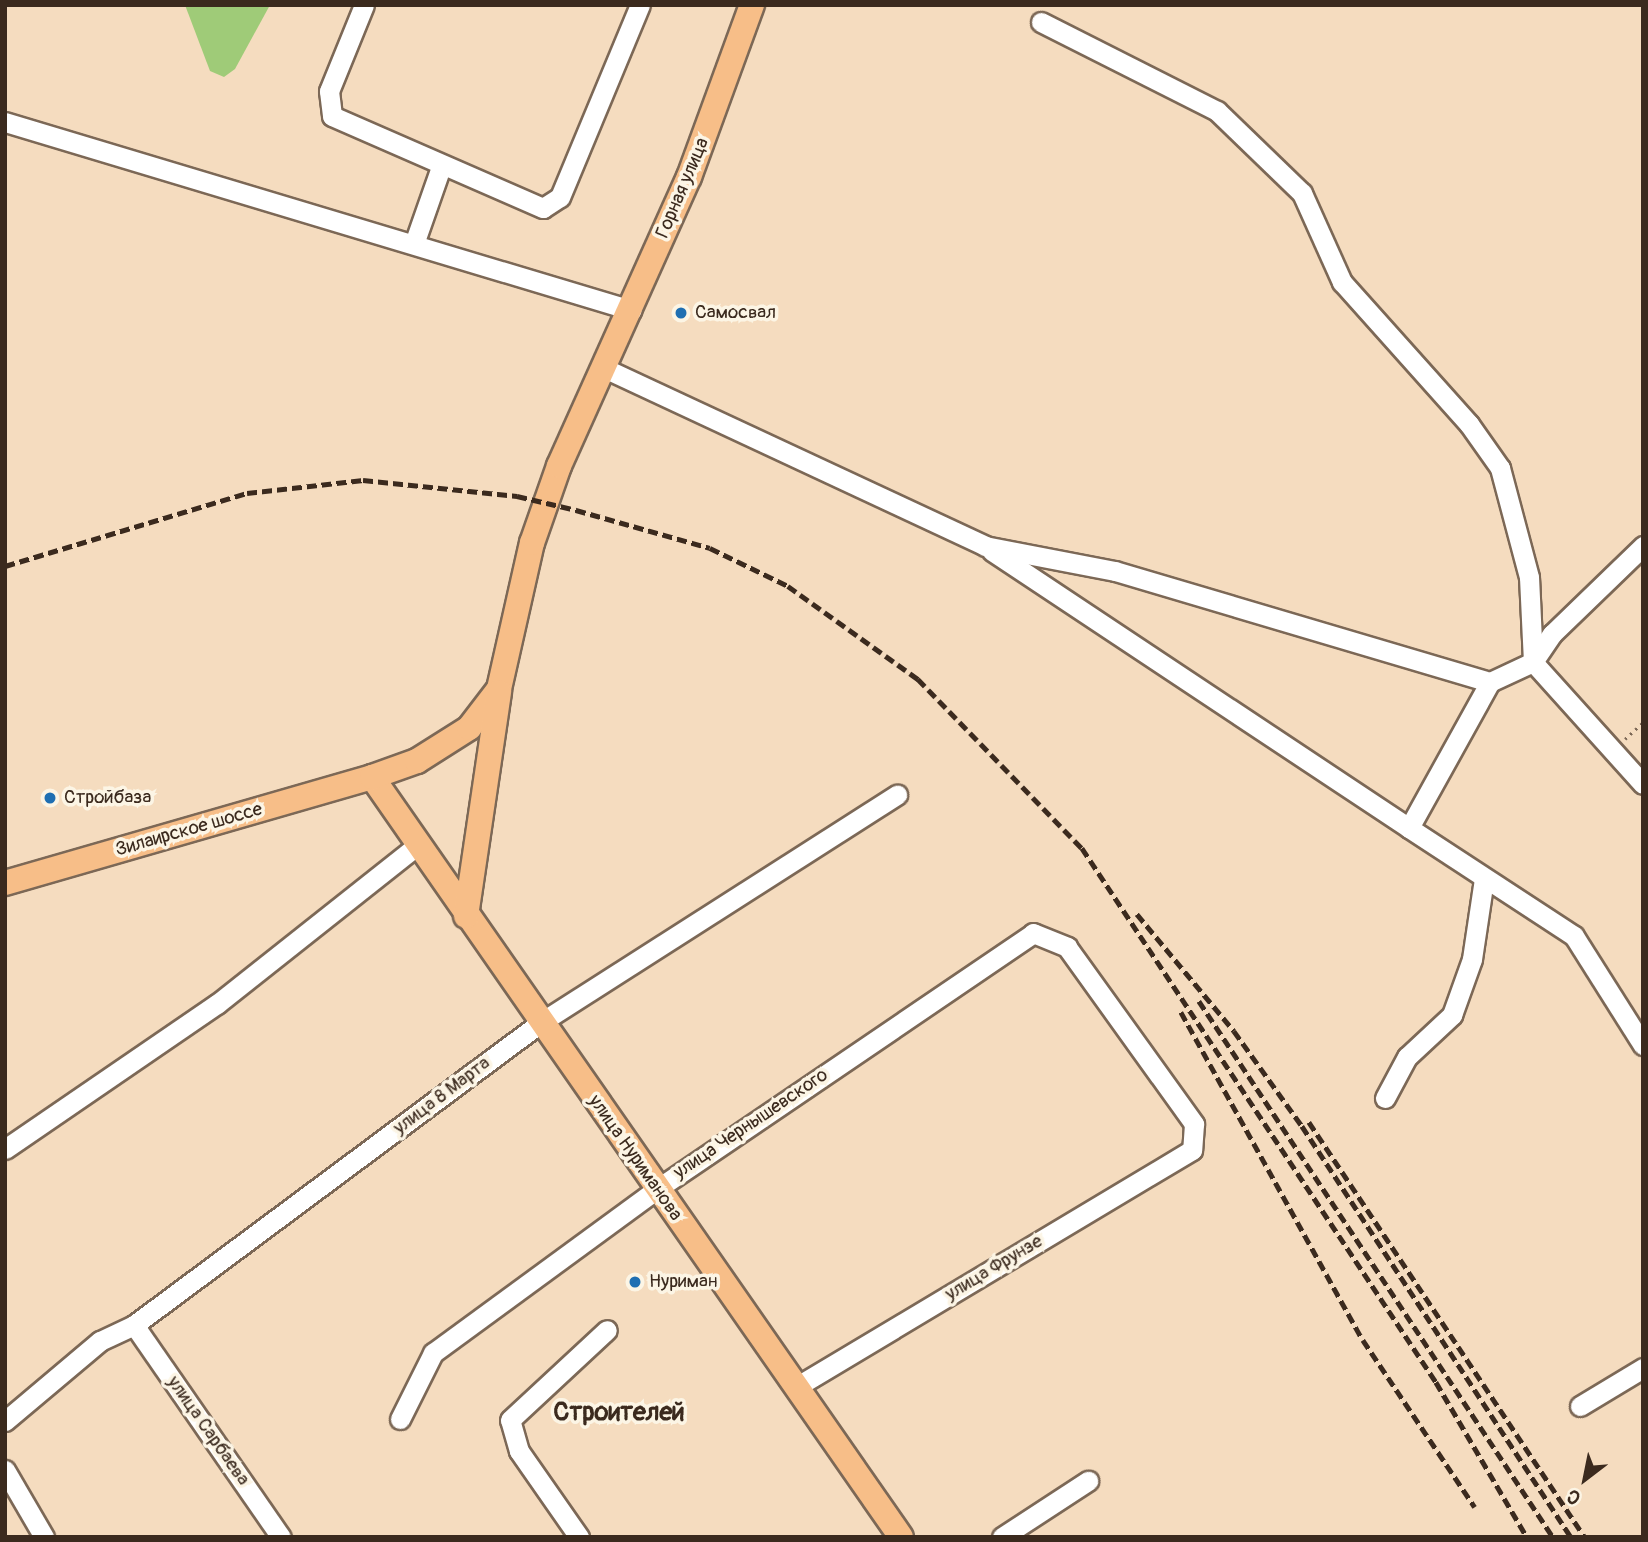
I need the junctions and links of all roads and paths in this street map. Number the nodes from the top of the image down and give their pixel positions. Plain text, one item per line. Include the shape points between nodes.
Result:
1 (364, 5) edge
2 (640, 5) edge
3 (752, 5) edge
4 (1041, 22) dead end
5 (5, 122) edge
6 (440, 167) junction
7 (414, 244) junction
8 (631, 310) junction
9 (604, 368) junction
10 (1643, 546) edge
11 (985, 547) junction
12 (1533, 662) junction
13 (1490, 682) junction
14 (499, 689) junction
15 (1643, 722) edge
16 (1612, 750) junction
17 (372, 777) junction
18 (1643, 784) edge
19 (897, 795) dead end
20 (1409, 828) junction
21 (416, 846) junction
22 (1484, 879) junction
23 (5, 883) edge
24 (466, 916) junction
25 (540, 1023) junction
26 (1643, 1045) edge
27 (1385, 1098) dead end
28 (5, 1149) edge
29 (1192, 1150) joint
30 (657, 1189) junction
31 (134, 1325) junction
32 (607, 1330) dead end
33 (1643, 1368) edge
34 (796, 1387) junction
35 (1580, 1406) dead end
36 (400, 1419) dead end
37 (5, 1421) edge
38 (5, 1470) edge
39 (1088, 1481) dead end
40 (44, 1537) edge
41 (281, 1537) edge
42 (579, 1537) edge
43 (901, 1537) edge
44 (1002, 1537) edge

1 - 6 street via 329,91 332,116
2 - 6 street via 553,204 531,205
3 - 8 main road, Горная улица
4 - 12 street via 1217,111 1302,193 1342,282 1469,424 1500,468 1530,577
5 - 7 street
6 - 7 street
7 - 8 street
8 - 9 main road, Горная улица
9 - 11 street
9 - 14 main road, Горная улица via 532,543
10 - 12 street via 1552,634
11 - 13 street via 1115,571
11 - 20 street
12 - 13 street
12 - 16 street
13 - 20 street
14 - 17 main road, Зилаирское шоссе via 450,742
14 - 24 main road, Горная улица
15 - 16 path
16 - 18 street
17 - 21 main road, улица Нуриманова
17 - 23 main road, Зилаирское шоссе
19 - 25 street, улица 8 Марта
20 - 22 street
21 - 24 main road, улица Нуриманова
21 - 28 street via 217,1004
22 - 26 street via 1574,936
22 - 27 street via 1472,959 1452,1015 1406,1057
24 - 25 main road, улица Нуриманова
25 - 30 main road, улица Нуриманова
25 - 31 street, улица 8 Марта
29 - 30 street, улица Чернышевского via 1194,1124 1066,947 1033,933
29 - 34 street, улица Фрунзе
30 - 34 main road, улица Нуриманова
30 - 36 street, улица Чернышевского via 433,1353
31 - 37 street, улица 8 Марта via 100,1341
31 - 41 street, улица Сарбаева
32 - 42 street via 510,1420 519,1451
33 - 35 street
34 - 43 main road, улица Нуриманова
38 - 40 street
39 - 44 street

